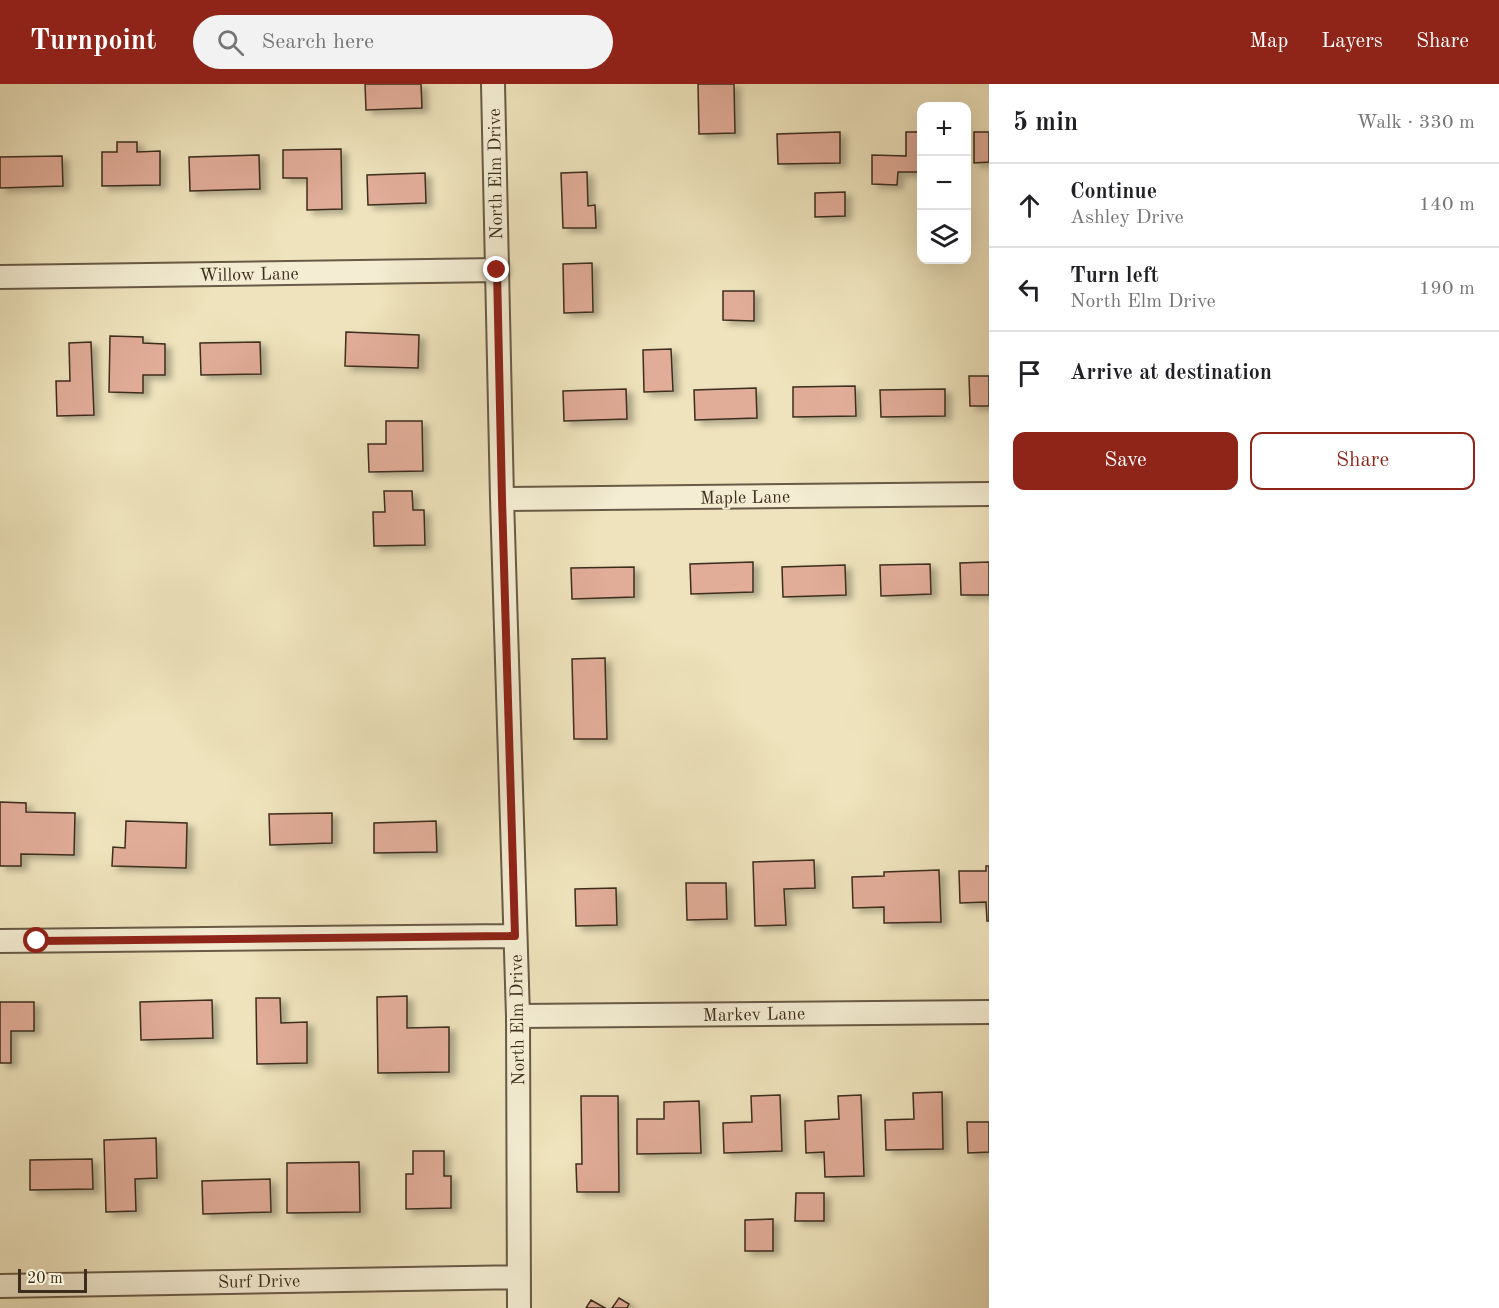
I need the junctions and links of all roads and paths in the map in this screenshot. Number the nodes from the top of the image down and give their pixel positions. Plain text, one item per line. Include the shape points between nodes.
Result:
1 (493, 84) edge
2 (497, 270) junction
3 (0, 277) edge
4 (989, 494) edge
5 (502, 499) junction
6 (515, 936) junction
7 (0, 941) edge
8 (989, 1012) edge
9 (519, 1016) junction
10 (519, 1277) junction
11 (0, 1286) edge
12 (519, 1308) edge

1 - 2 street, North Elm Drive
2 - 3 street, Willow Lane
2 - 5 street, North Elm Drive
4 - 5 street, Maple Lane
5 - 6 street, North Elm Drive
6 - 7 street
6 - 9 street, North Elm Drive
8 - 9 street, Markev Lane
9 - 10 street, North Elm Drive
10 - 11 street, Surf Drive
10 - 12 street, North Elm Drive

